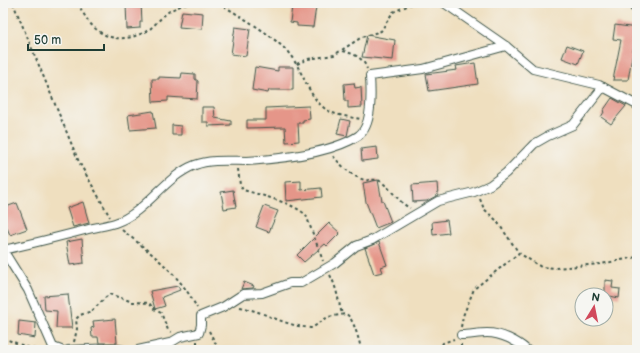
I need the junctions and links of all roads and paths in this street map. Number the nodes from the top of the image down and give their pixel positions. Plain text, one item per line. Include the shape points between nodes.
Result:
1 (13, 3) edge
2 (78, 3) edge
3 (193, 3) edge
4 (219, 3) edge
5 (414, 3) edge
6 (444, 3) edge
7 (628, 3) edge
8 (637, 22) edge
9 (506, 46) junction
10 (342, 51) junction
11 (297, 64) junction
12 (370, 76) junction
13 (603, 87) junction
14 (637, 105) edge
15 (368, 121) junction
16 (319, 150) junction
17 (236, 160) junction
18 (474, 192) junction
19 (420, 212) junction
20 (114, 224) junction
21 (3, 250) edge
22 (520, 253) junction
23 (637, 257) edge
24 (327, 268) junction
25 (238, 307) dead end
26 (342, 314) junction
27 (201, 316) junction
28 (461, 335) junction
29 (3, 338) edge
30 (174, 340) junction
31 (29, 348) junction
32 (24, 350) edge
33 (41, 350) edge
34 (61, 350) edge
35 (71, 350) edge
36 (124, 350) edge
37 (138, 350) edge
38 (188, 350) edge
39 (219, 350) edge
40 (361, 350) edge
41 (439, 350) edge
42 (528, 350) edge

1 - 20 path via 79,162
2 - 3 path via 96,30 104,36 120,40 136,36 151,28 161,17 177,7
4 - 11 path via 268,35 284,48
5 - 10 path via 393,12 381,31 362,37
6 - 9 street
7 - 8 path
9 - 12 street via 422,69
9 - 13 street via 533,69
10 - 11 path
10 - 12 path via 364,61
11 - 15 path via 308,89 320,106 332,113
12 - 15 street
13 - 14 street
13 - 18 street via 573,125 534,144 506,173 490,185
15 - 16 street via 366,129 359,135 344,143
16 - 17 street via 296,156
16 - 19 path via 332,155 345,170 361,179 379,180 405,206
17 - 20 street via 196,165 170,181 141,208
17 - 24 path via 243,190 306,214 317,248
18 - 19 street via 438,201
18 - 22 path via 484,209 496,220
19 - 24 street via 372,240 356,246
20 - 21 street
20 - 27 path via 165,264 190,294
21 - 34 street via 28,290 53,346
22 - 23 path via 541,267 555,268 601,264
22 - 28 path via 474,289 463,316
24 - 26 path via 339,295 338,305
24 - 27 street via 301,283 290,282 252,295 243,294 223,307
25 - 26 path via 266,314 290,325 312,328 328,317
26 - 40 path via 349,315
27 - 30 street via 198,332
27 - 39 path
28 - 41 path via 443,343
28 - 42 street via 487,333 510,338
29 - 31 path
30 - 35 path via 161,313 149,304 109,294 92,311 76,319 77,329
30 - 37 street
30 - 38 path
31 - 32 path
31 - 33 path
35 - 36 street

